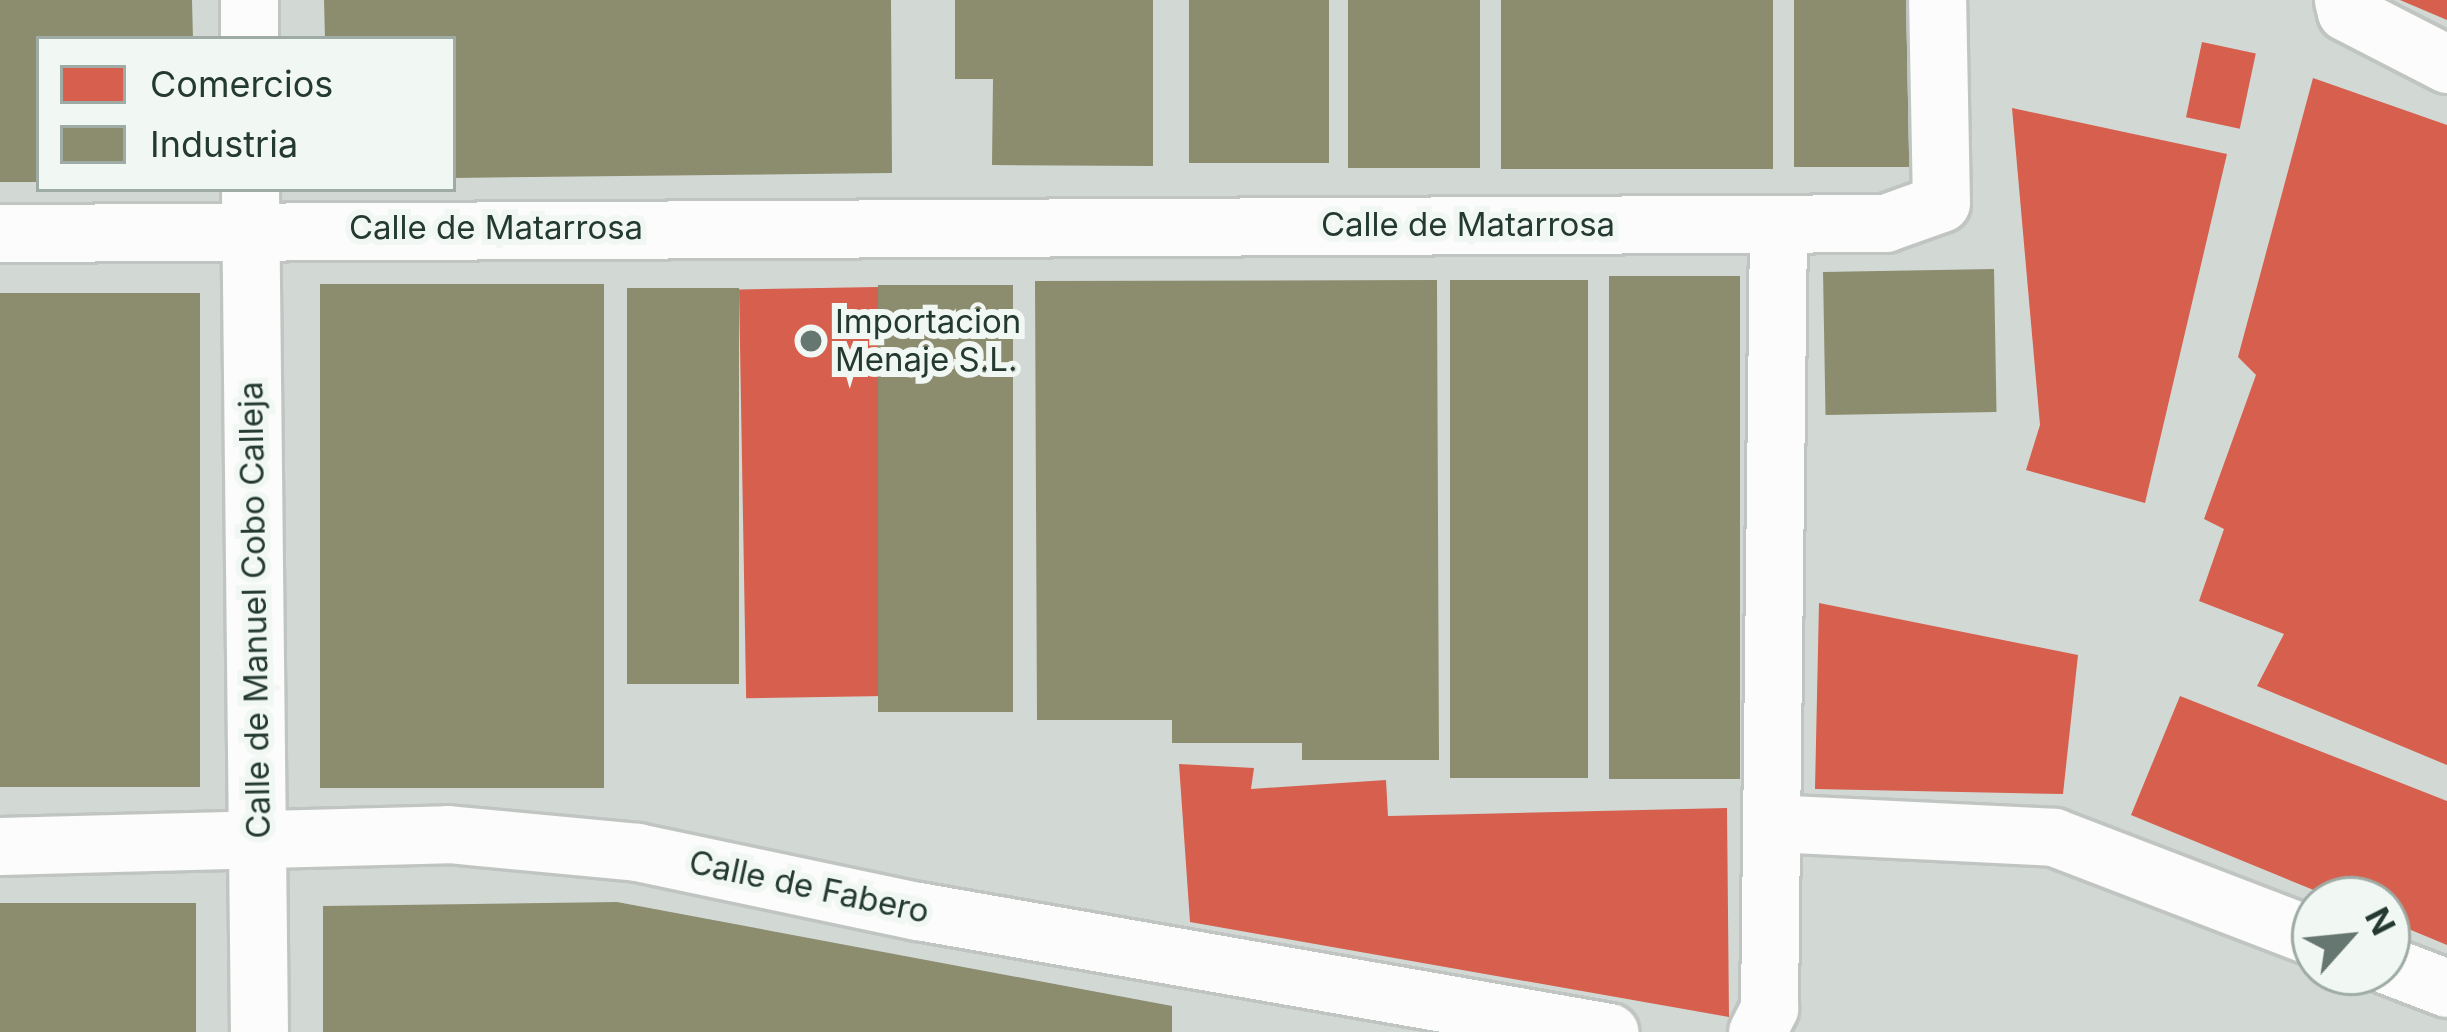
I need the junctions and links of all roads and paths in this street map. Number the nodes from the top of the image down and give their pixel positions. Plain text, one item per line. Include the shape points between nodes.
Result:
1 (249, 0) edge
2 (1937, 0) edge
3 (2343, 0) edge
4 (249, 36) edge
5 (2447, 64) edge
6 (250, 209) edge
7 (1778, 225) junction
8 (0, 233) edge
9 (1772, 823) junction
10 (258, 842) junction
11 (0, 846) edge
12 (2291, 928) edge
13 (2411, 974) edge
14 (2447, 988) edge
15 (1387, 1012) edge
16 (259, 1032) edge
17 (1609, 1032) edge
18 (1756, 1032) edge

1 - 4 street
2 - 7 street, Calle de Matarrosa via 1941,203 1885,223
3 - 5 street via 2346,12 2396,43
6 - 7 street, Calle de Matarrosa
6 - 8 street, Calle de Matarrosa
6 - 10 street, Calle de Manuel Cobo Calleja
7 - 9 street
9 - 12 street via 2054,837
9 - 18 street via 1769,1008
10 - 11 street, Calle de Fabero
10 - 15 street, Calle de Fabero via 448,835 637,852
10 - 16 street, Calle de Manuel Cobo Calleja
13 - 14 street
15 - 17 street, Calle de Fabero

